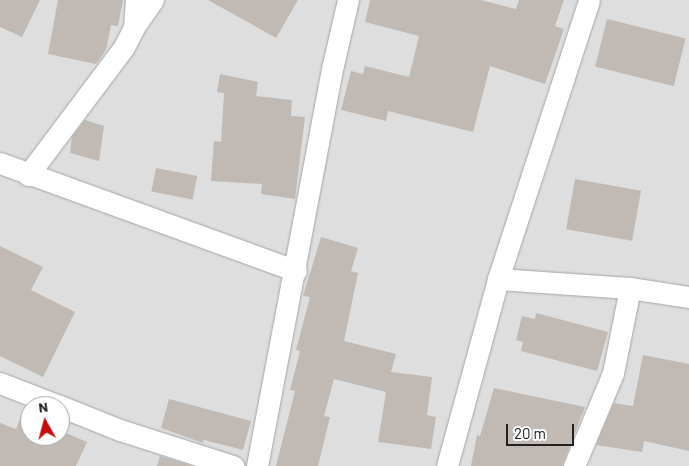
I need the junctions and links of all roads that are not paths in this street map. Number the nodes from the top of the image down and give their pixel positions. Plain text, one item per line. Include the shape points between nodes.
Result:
1 (136, 0) edge
2 (154, 0) edge
3 (348, 0) edge
4 (589, 0) edge
5 (134, 27) junction
6 (0, 163) edge
7 (28, 175) junction
8 (296, 272) junction
9 (498, 278) junction
10 (630, 288) junction
11 (689, 297) edge
12 (0, 383) edge
13 (34, 396) edge
14 (70, 410) edge
15 (233, 466) edge
16 (257, 466) edge
17 (447, 466) edge
18 (574, 466) edge

1 - 5 street
2 - 5 street
3 - 8 street via 333,65
4 - 9 street
5 - 7 street via 124,47
6 - 7 street
7 - 8 street
8 - 16 street
9 - 10 street
9 - 17 street
10 - 11 street
10 - 18 street via 613,373
12 - 13 street
14 - 15 street via 120,430

